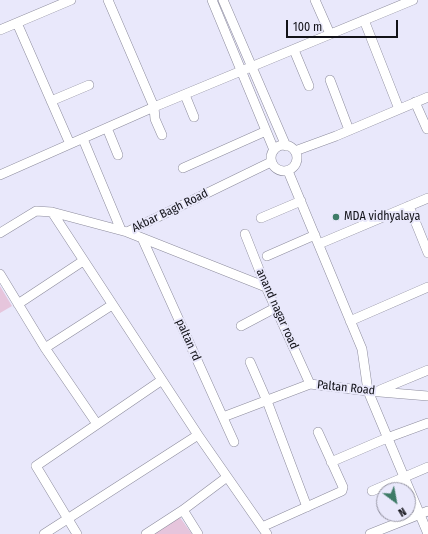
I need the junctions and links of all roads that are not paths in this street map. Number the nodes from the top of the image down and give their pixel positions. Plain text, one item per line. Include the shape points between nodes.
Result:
1 (72, 0) edge
2 (108, 0) edge
3 (212, 0) edge
4 (223, 0) edge
5 (315, 0) edge
6 (413, 0) edge
7 (364, 20) junction
8 (17, 23) junction
9 (0, 30) edge
10 (330, 34) junction
11 (294, 50) junction
12 (252, 67) junction
13 (241, 72) junction
14 (330, 80) dead end
15 (88, 85) dead end
16 (309, 86) dead end
17 (185, 95) junction
18 (428, 97) edge
19 (51, 101) junction
20 (415, 102) junction
21 (154, 107) junction
22 (399, 109) junction
23 (194, 117) dead end
24 (107, 128) junction
25 (427, 128) dead end
26 (348, 130) junction
27 (266, 131) junction
28 (162, 135) dead end
29 (83, 139) junction
30 (70, 144) junction
31 (286, 146) junction
32 (274, 150) junction
33 (295, 151) junction
34 (118, 155) dead end
35 (271, 162) junction
36 (183, 168) dead end
37 (288, 171) junction
38 (0, 175) edge
39 (428, 198) edge
40 (301, 201) junction
41 (409, 206) junction
42 (52, 212) junction
43 (261, 218) dead end
44 (124, 231) junction
45 (0, 234) edge
46 (245, 234) dead end
47 (315, 235) junction
48 (142, 238) junction
49 (319, 244) junction
50 (428, 253) edge
51 (267, 256) dead end
52 (83, 261) junction
53 (0, 274) edge
54 (266, 287) junction
55 (428, 287) edge
56 (18, 304) junction
57 (112, 305) junction
58 (276, 308) junction
59 (350, 321) junction
60 (241, 326) dead end
61 (45, 348) junction
62 (250, 362) dead end
63 (428, 370) edge
64 (162, 380) junction
65 (310, 384) junction
66 (368, 391) junction
67 (377, 392) junction
68 (428, 396) edge
69 (267, 401) junction
70 (223, 417) junction
71 (428, 423) edge
72 (97, 424) junction
73 (318, 432) dead end
74 (198, 435) junction
75 (387, 438) junction
76 (234, 442) dead end
77 (331, 462) junction
78 (428, 467) edge
79 (404, 476) junction
80 (227, 478) junction
81 (372, 490) dead end
82 (307, 507) junction
83 (183, 510) junction
84 (424, 512) edge
85 (68, 519) junction
86 (264, 531) edge
87 (44, 534) edge
88 (77, 534) edge
89 (146, 534) edge
90 (198, 534) edge
91 (370, 534) edge
92 (428, 534) edge

1 - 8 street
2 - 21 street
3 - 13 street
4 - 12 street
5 - 10 street
6 - 7 street
7 - 10 street
7 - 22 street
8 - 9 street
8 - 19 street
10 - 11 street
11 - 12 street
11 - 16 street
12 - 13 street
12 - 31 street
13 - 17 street
13 - 27 street
14 - 26 street
15 - 19 street
17 - 21 street
17 - 23 street
18 - 20 street
19 - 30 street
20 - 22 street
20 - 25 street
21 - 24 street
21 - 28 street
22 - 26 street
24 - 29 street
24 - 34 street
26 - 33 street
27 - 32 street
27 - 36 street
29 - 30 street
29 - 44 street
30 - 38 street
31 - 32 street via 279,146
31 - 33 street
32 - 35 street
33 - 37 street via 296,163
35 - 37 street via 276,169
35 - 44 street, Akbar Bagh Road
37 - 40 street
39 - 41 street
40 - 43 street
40 - 47 street
41 - 49 street
41 - 50 street
42 - 44 street, Akbar Bagh Road
42 - 45 street, Akbar Bagh Road via 36,211
42 - 52 street
44 - 48 street
46 - 54 street, anand nagar road
47 - 49 street
47 - 51 street
48 - 54 street
48 - 70 street, paltan rd
49 - 59 street
52 - 56 street
52 - 57 street
53 - 56 street
54 - 58 street, anand nagar road
55 - 59 street
56 - 61 street
57 - 61 street
57 - 64 street
58 - 60 street
58 - 65 street, anand nagar road
59 - 66 street via 362,349
61 - 72 street
62 - 69 street
63 - 67 street via 381,388
64 - 72 street
64 - 74 street
65 - 66 street, Paltan Road
65 - 69 street, Paltan Road
66 - 67 street, Paltan Road
66 - 75 street
67 - 68 street, Paltan Road
69 - 70 street, Paltan Road
69 - 82 street
70 - 76 street, paltan rd
71 - 75 street
72 - 85 street via 36,466
73 - 77 street
74 - 80 street
74 - 85 street
75 - 77 street
75 - 79 street
77 - 82 street via 343,487 342,491
78 - 79 street
79 - 81 street
79 - 84 street
80 - 83 street
80 - 86 street
82 - 86 street
83 - 89 street
83 - 90 street
84 - 91 street
84 - 92 street
85 - 87 street
85 - 88 street

